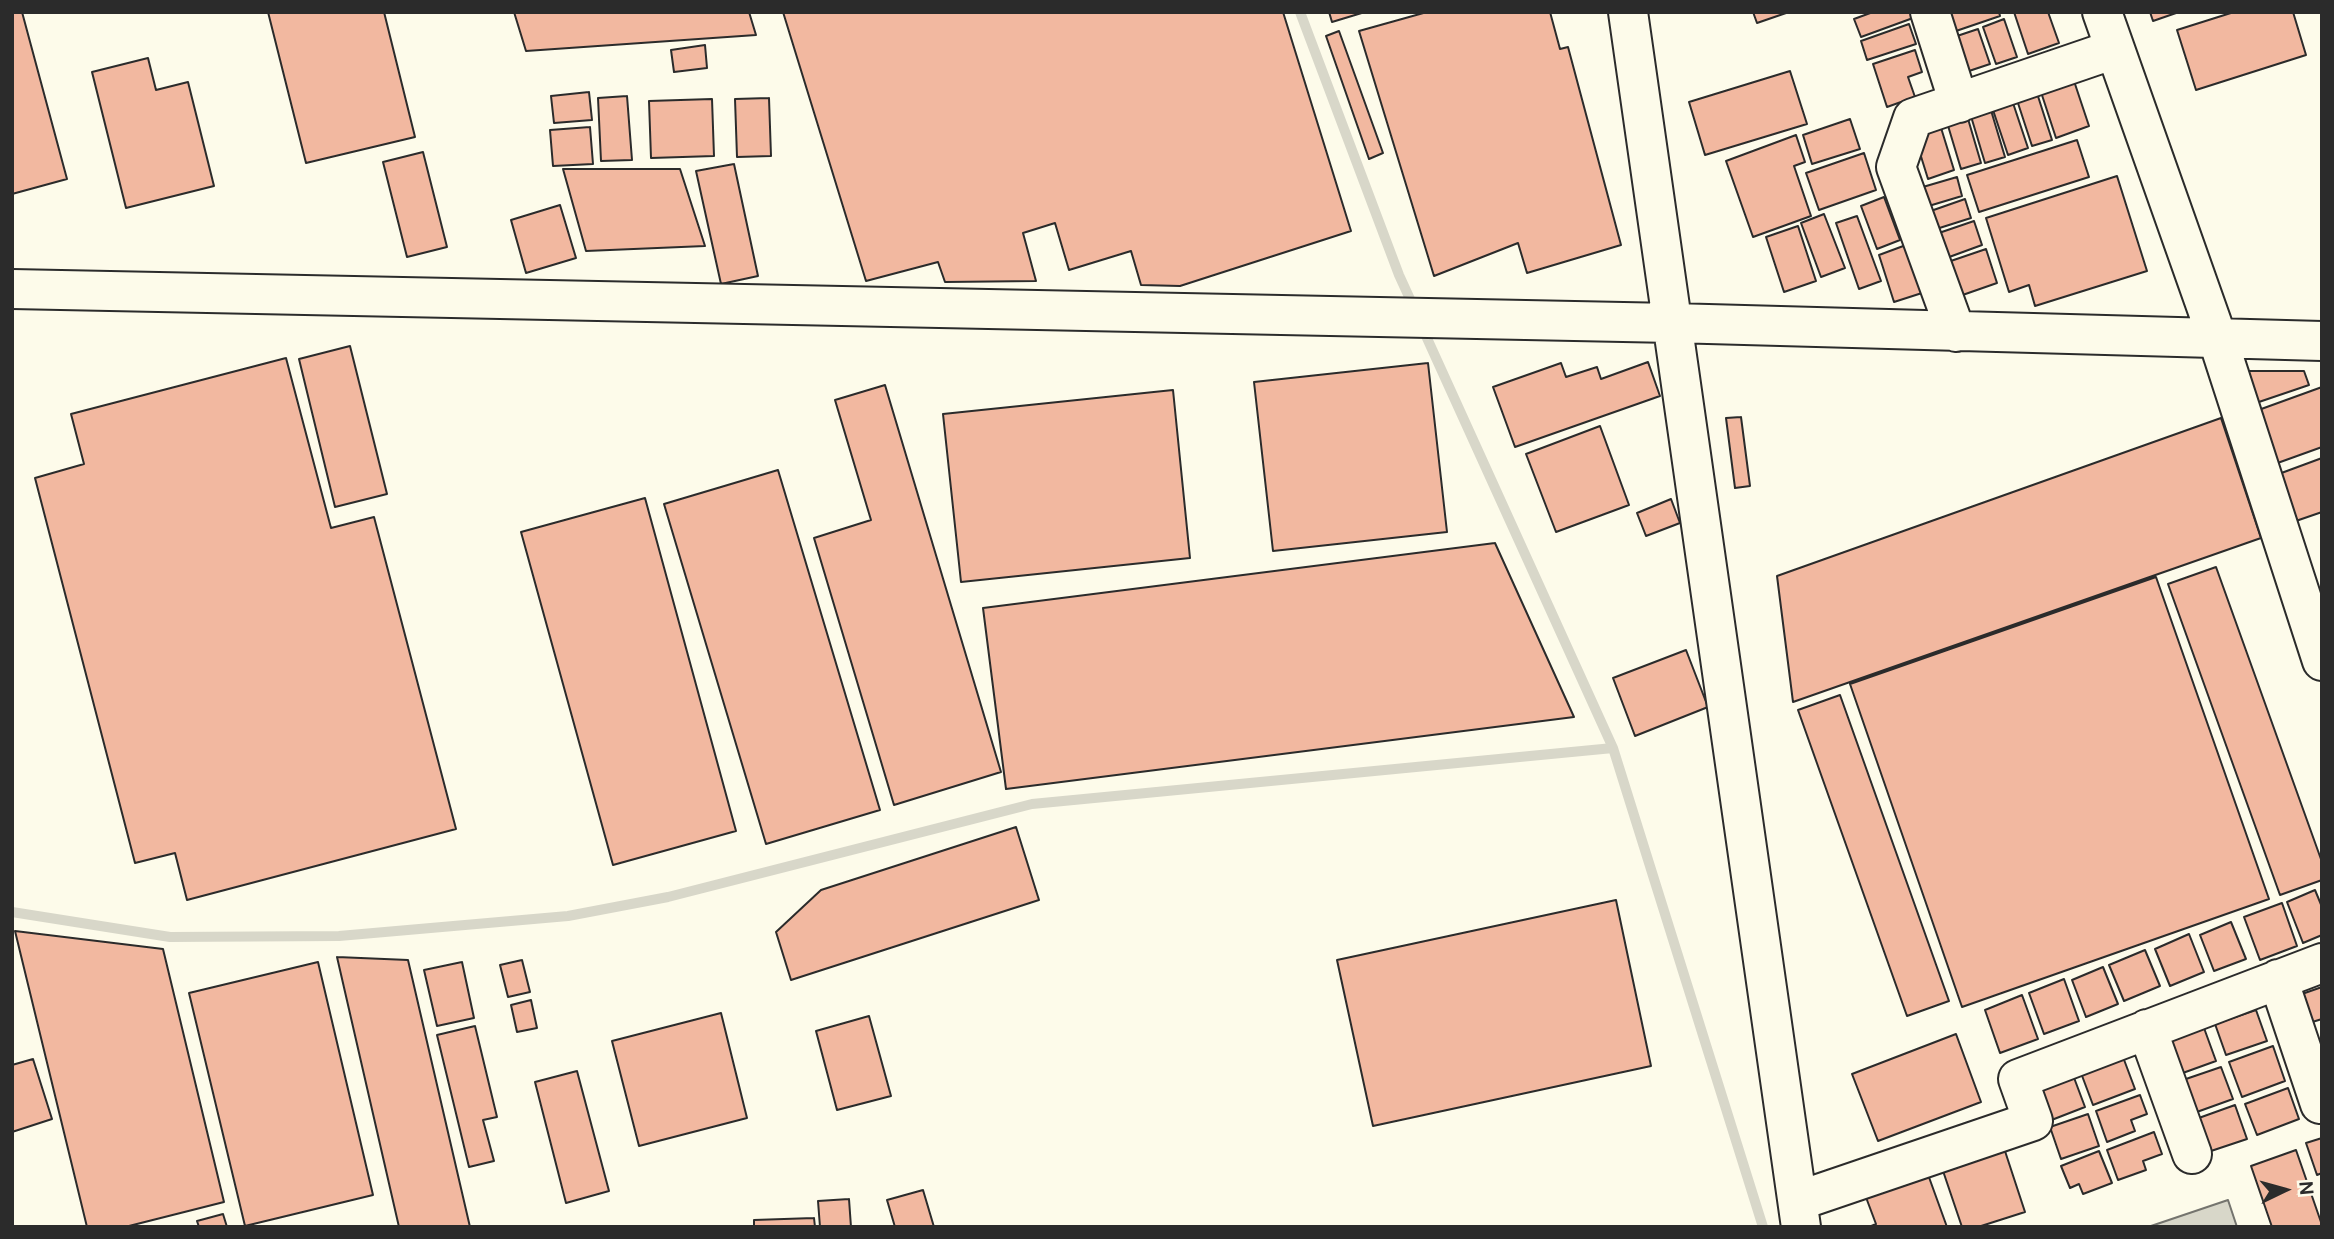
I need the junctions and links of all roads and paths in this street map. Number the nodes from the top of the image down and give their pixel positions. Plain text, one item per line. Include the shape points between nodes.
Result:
1 (1628, 12) edge
2 (1930, 12) edge
3 (2102, 12) edge
4 (2115, 49) junction
5 (1959, 103) junction
6 (12, 289) edge
7 (1672, 323) junction
8 (1956, 332) junction
9 (2218, 340) junction
10 (2322, 341) edge
11 (2322, 661) edge
12 (2322, 963) edge
13 (2278, 979) junction
14 (2147, 1029) junction
15 (2320, 1104) dead end
16 (2193, 1154) dead end
17 (1800, 1214) edge

1 - 7 street
2 - 5 street
3 - 4 street
4 - 5 street
4 - 9 street
5 - 8 street via 1913,118 1896,167
6 - 7 street
7 - 8 street
7 - 17 street
8 - 9 street
9 - 10 street
9 - 11 street
12 - 13 street
13 - 14 street
13 - 15 street
14 - 16 street
14 - 17 street via 2018,1079 2034,1121

